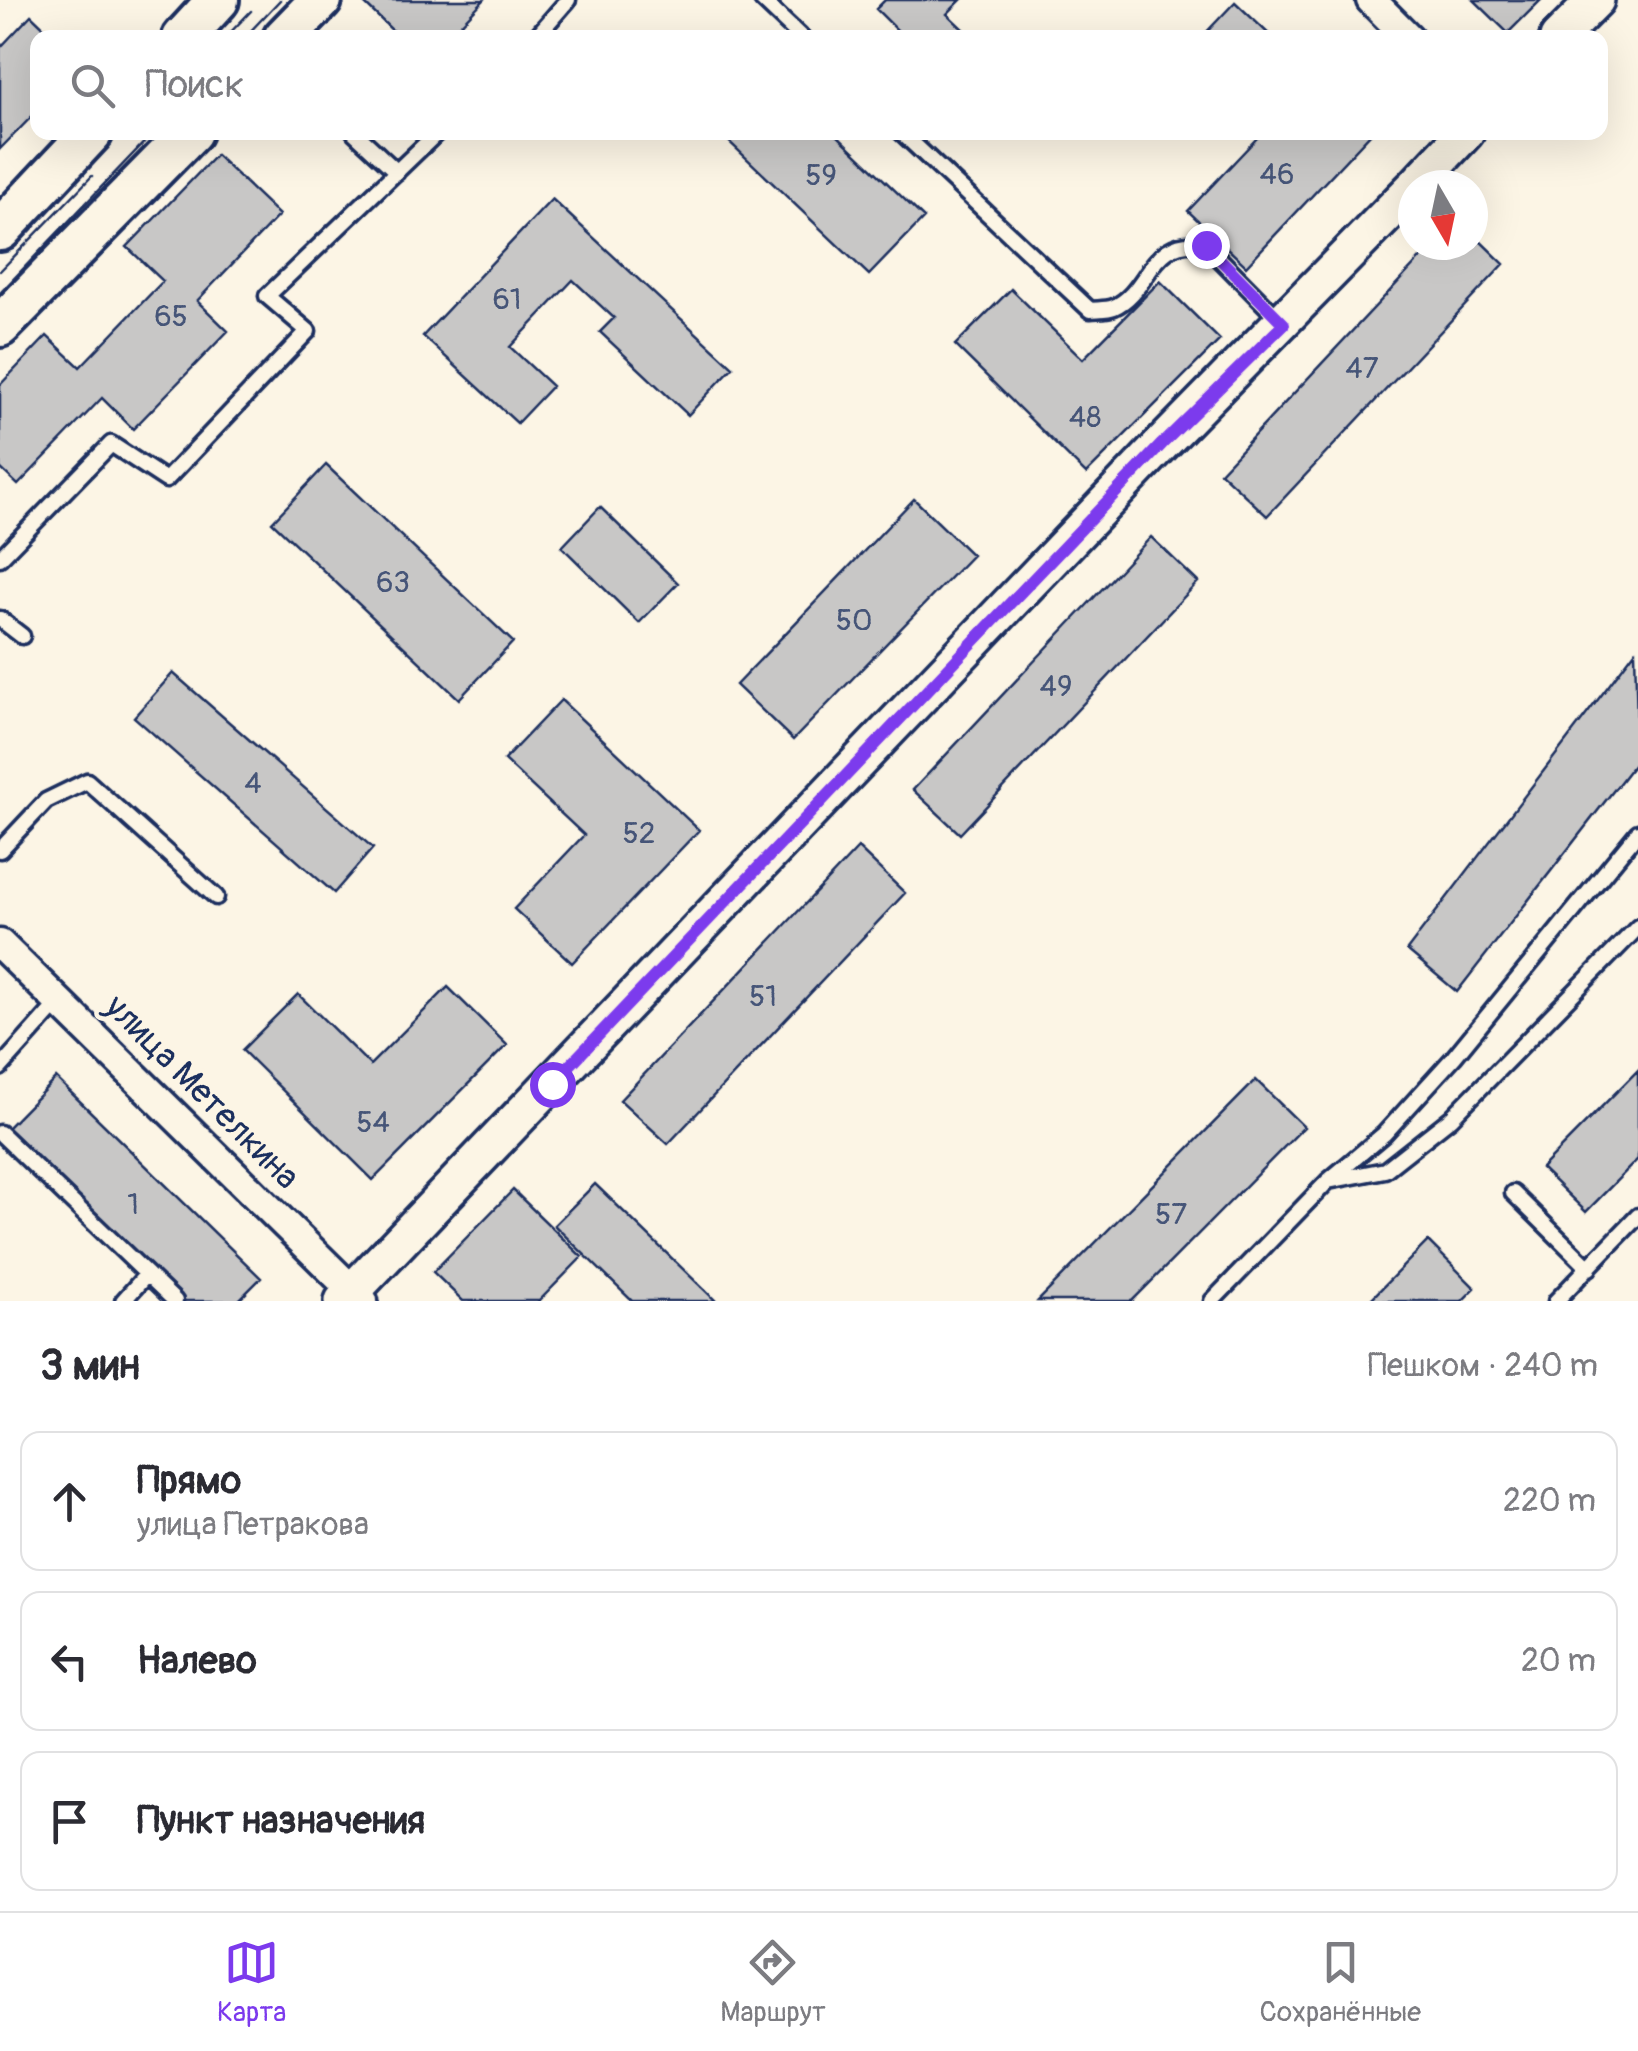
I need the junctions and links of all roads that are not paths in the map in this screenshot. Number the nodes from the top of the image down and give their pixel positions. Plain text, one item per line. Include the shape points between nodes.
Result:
1 (218, 0) edge
2 (320, 0) edge
3 (568, 0) edge
4 (762, 0) edge
5 (1371, 0) edge
6 (1596, 0) edge
7 (190, 30) edge
8 (292, 30) edge
9 (542, 30) edge
10 (794, 30) edge
11 (1401, 30) edge
12 (1566, 30) edge
13 (84, 140) edge
14 (182, 140) edge
15 (363, 140) edge
16 (430, 140) edge
17 (909, 140) edge
18 (1458, 140) edge
19 (1430, 170) edge
20 (397, 172) junction
21 (1398, 204) edge
22 (0, 230) edge
23 (1284, 324) junction
24 (0, 326) edge
25 (0, 558) edge
26 (0, 619) edge
27 (22, 636) dead end
28 (1638, 832) edge
29 (0, 850) edge
30 (216, 897) dead end
31 (1638, 927) edge
32 (0, 944) edge
33 (59, 1002) junction
34 (0, 1068) edge
35 (0, 1133) edge
36 (1328, 1181) junction
37 (1513, 1193) dead end
38 (1638, 1216) edge
39 (1589, 1268) junction
40 (148, 1274) junction
41 (353, 1298) edge
42 (122, 1301) edge
43 (175, 1301) edge
44 (1212, 1301) edge
45 (1556, 1301) edge

1 - 7 main road
2 - 8 main road
3 - 9 lane
4 - 10 lane
5 - 11 street
6 - 12 street
13 - 22 main road
14 - 24 main road
15 - 20 lane
16 - 20 lane
17 - 23 lane via 1090,310 1116,307 1168,249 1191,242 1206,245
18 - 19 street
20 - 25 lane via 267,296 308,332 166,480 112,444
21 - 23 street
23 - 41 street via 1162,444
26 - 27 lane
28 - 36 lane via 1454,1057 1384,1134
29 - 30 lane via 46,800 87,782
31 - 36 lane via 1452,1118 1385,1170
32 - 33 street, улица Метелкина
33 - 34 lane
33 - 41 street, улица Метелкина
35 - 40 lane
36 - 44 lane
37 - 39 lane
38 - 39 lane
39 - 45 lane
40 - 42 lane
40 - 43 lane

